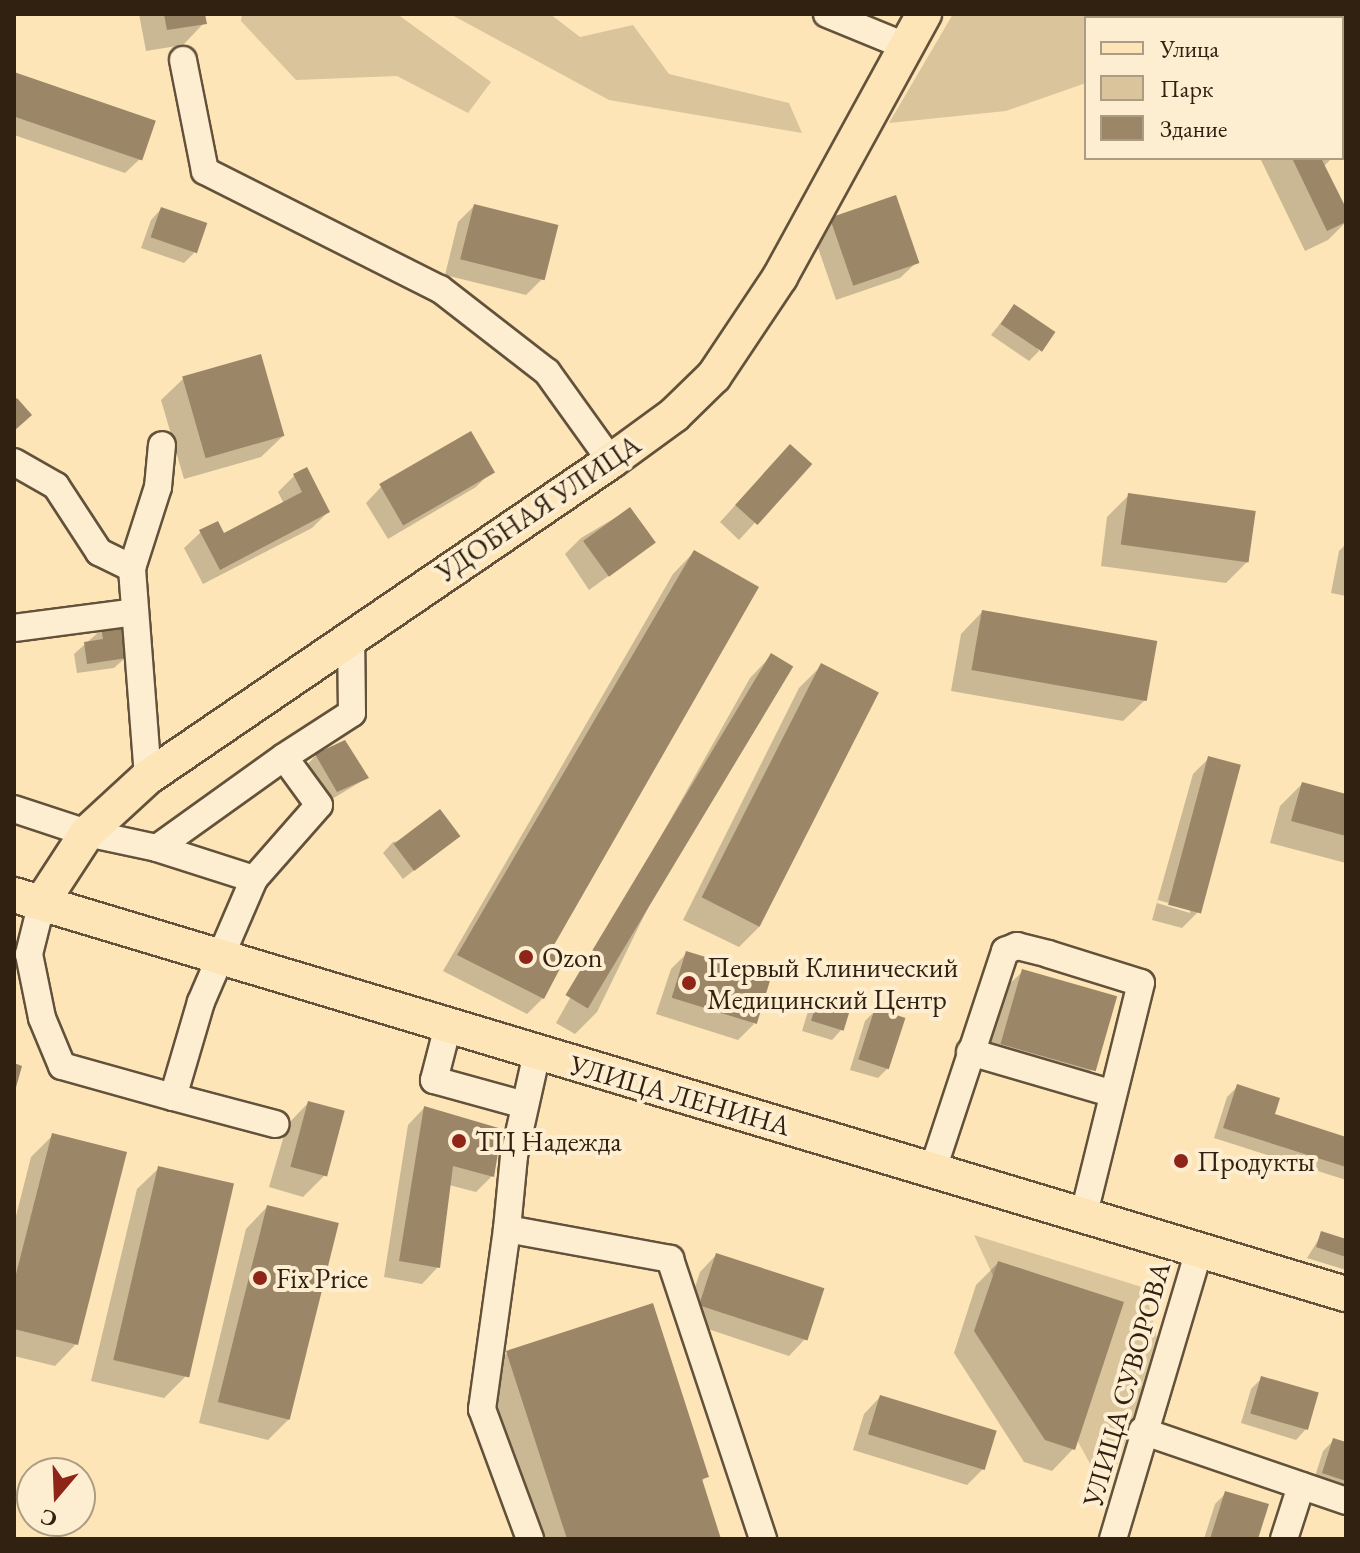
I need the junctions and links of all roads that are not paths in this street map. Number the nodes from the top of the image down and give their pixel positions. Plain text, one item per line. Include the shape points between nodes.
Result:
1 (827, 14) edge
2 (924, 14) edge
3 (905, 46) junction
4 (183, 60) dead end
5 (162, 445) dead end
6 (611, 461) junction
7 (14, 462) edge
8 (132, 568) junction
9 (135, 612) junction
10 (14, 628) edge
11 (351, 634) junction
12 (284, 757) junction
13 (148, 777) junction
14 (14, 809) edge
15 (87, 833) junction
16 (157, 848) junction
17 (254, 879) junction
18 (28, 898) edge
19 (219, 956) junction
20 (448, 1026) junction
21 (970, 1052) junction
22 (537, 1053) junction
23 (1110, 1093) junction
24 (173, 1097) junction
25 (525, 1105) junction
26 (275, 1124) dead end
27 (933, 1169) junction
28 (1084, 1214) junction
29 (507, 1229) junction
30 (1200, 1248) junction
31 (1346, 1294) edge
32 (1142, 1431) junction
33 (1301, 1486) junction
34 (1346, 1501) edge
35 (530, 1539) edge
36 (763, 1539) edge
37 (1113, 1539) edge
38 (1284, 1539) edge

1 - 3 street
2 - 3 main road, УДОБНАЯ УЛИЦА
3 - 6 main road, УДОБНАЯ УЛИЦА via 747,330 714,376 674,415
4 - 6 street via 205,171 440,289 547,372
5 - 8 street via 158,487
6 - 11 main road, УДОБНАЯ УЛИЦА
7 - 8 street via 56,486 99,552
8 - 9 street
9 - 10 street
9 - 13 street
11 - 12 street via 352,713
11 - 13 main road, УДОБНАЯ УЛИЦА
12 - 16 street
12 - 17 street via 319,805
13 - 15 main road, УДОБНАЯ УЛИЦА
14 - 15 street
15 - 16 street
15 - 18 main road, УДОБНАЯ УЛИЦА
16 - 17 street
17 - 19 street
18 - 19 main road, УЛИЦА ЛЕНИНА
18 - 24 street via 29,954 42,1018 62,1066
19 - 20 main road, УЛИЦА ЛЕНИНА
19 - 24 street
20 - 22 main road, УЛИЦА ЛЕНИНА
20 - 25 street via 434,1080
21 - 23 street
21 - 23 street via 1005,951 1017,946 1048,954 1141,983
21 - 27 street
22 - 25 street
22 - 27 main road, УЛИЦА ЛЕНИНА
23 - 28 street
24 - 26 street
25 - 29 street
27 - 28 main road, УЛИЦА ЛЕНИНА
28 - 30 main road, УЛИЦА ЛЕНИНА
29 - 35 street via 482,1409
29 - 36 street via 670,1259
30 - 31 main road, УЛИЦА ЛЕНИНА
30 - 32 street, УЛИЦА СУВОРОВА
32 - 33 street
32 - 37 street, УЛИЦА СУВОРОВА
33 - 34 street
33 - 38 street

